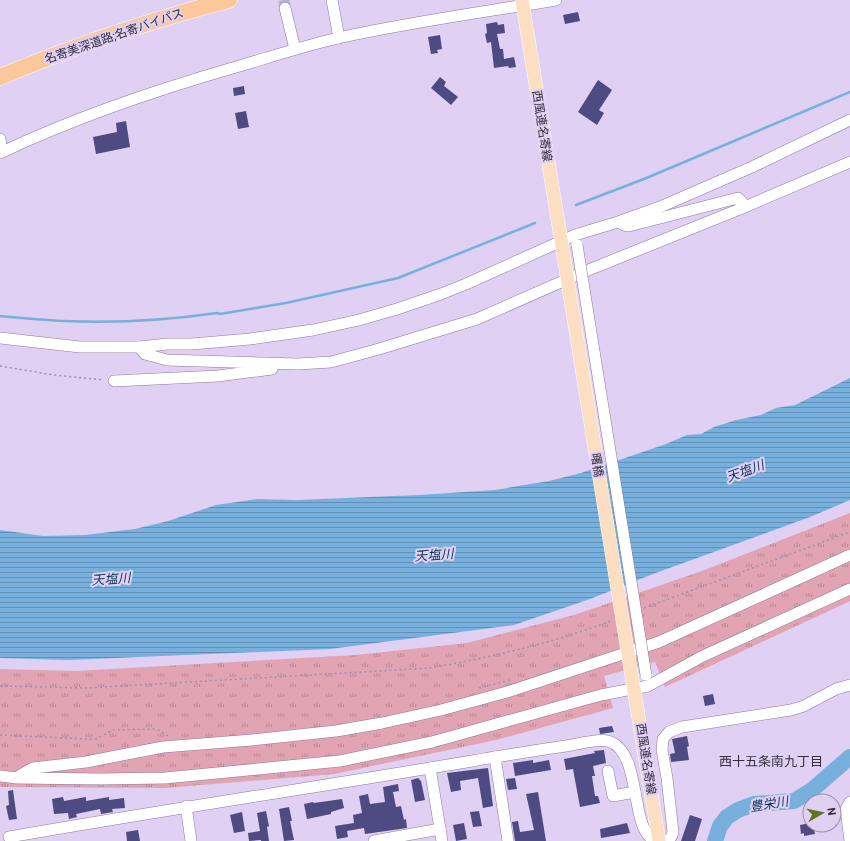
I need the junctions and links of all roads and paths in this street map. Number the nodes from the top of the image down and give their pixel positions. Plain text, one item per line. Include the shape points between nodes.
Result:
1 (229, 0) edge
2 (332, 0) edge
3 (556, 0) edge
4 (522, 3) edge
5 (285, 8) tunnel mouth
6 (339, 38) junction
7 (295, 49) junction
8 (0, 77) edge
9 (850, 120) edge
10 (0, 139) edge
11 (1, 152) edge
12 (850, 162) edge
13 (740, 209) junction
14 (618, 222) junction
15 (576, 240) junction
16 (562, 246) junction
17 (0, 338) edge
18 (139, 347) junction
19 (298, 364) junction
20 (0, 366) edge
21 (114, 381) joint
22 (850, 532) edge
23 (850, 555) edge
24 (850, 589) edge
25 (642, 608) dead end
26 (616, 619) dead end
27 (514, 678) dead end
28 (647, 680) junction
29 (633, 683) junction
30 (850, 685) edge
31 (0, 686) edge
32 (477, 689) dead end
33 (0, 735) edge
34 (171, 737) dead end
35 (495, 757) junction
36 (430, 768) junction
37 (608, 771) dead end
38 (0, 776) edge
39 (17, 778) junction
40 (635, 792) junction
41 (850, 802) edge
42 (186, 806) junction
43 (440, 829) junction
44 (9, 837) dead end
45 (191, 841) edge
46 (374, 841) edge
47 (442, 841) edge
48 (508, 841) edge
49 (656, 841) edge
50 (659, 841) edge
51 (664, 841) edge
52 (850, 841) edge

1 - 8 highway, 名寄美深道路;名寄バイパス via 85,44
2 - 6 street
3 - 4 street
4 - 6 street
4 - 16 main road, 西風連名寄線
5 - 7 street
6 - 7 street
7 - 11 street via 141,97
9 - 14 street via 752,167 660,207
10 - 11 street
12 - 13 street
13 - 14 street via 742,202 738,198 633,225
13 - 19 street via 586,271 477,319 379,350 331,362
14 - 15 street
15 - 16 street
15 - 28 street, bridge
16 - 18 street via 397,309 359,320 250,339
16 - 29 main road, 曙橋, bridge
17 - 18 street via 80,347
18 - 19 street via 149,356 167,360
19 - 21 street via 218,376
20 - 21 path
22 - 25 path
23 - 39 street via 659,642 492,696 382,723 252,740 163,747 86,762 33,768
24 - 28 street
26 - 31 path via 523,649 430,668 87,688
27 - 32 path
28 - 29 street
29 - 39 street via 601,695 432,742 340,761 165,778
29 - 50 main road, 西風連名寄線
30 - 51 street via 791,710 682,727 670,732 663,739 662,750 673,832 672,837
33 - 34 path via 96,739 113,730 155,729
35 - 36 street
35 - 40 street via 607,741 620,747 626,757
35 - 48 street
36 - 42 street
36 - 43 street
37 - 40 street via 613,796
38 - 39 street
40 - 49 street via 644,828 651,839
41 - 52 street via 846,809
42 - 44 street
42 - 45 street
43 - 46 street
43 - 47 street

